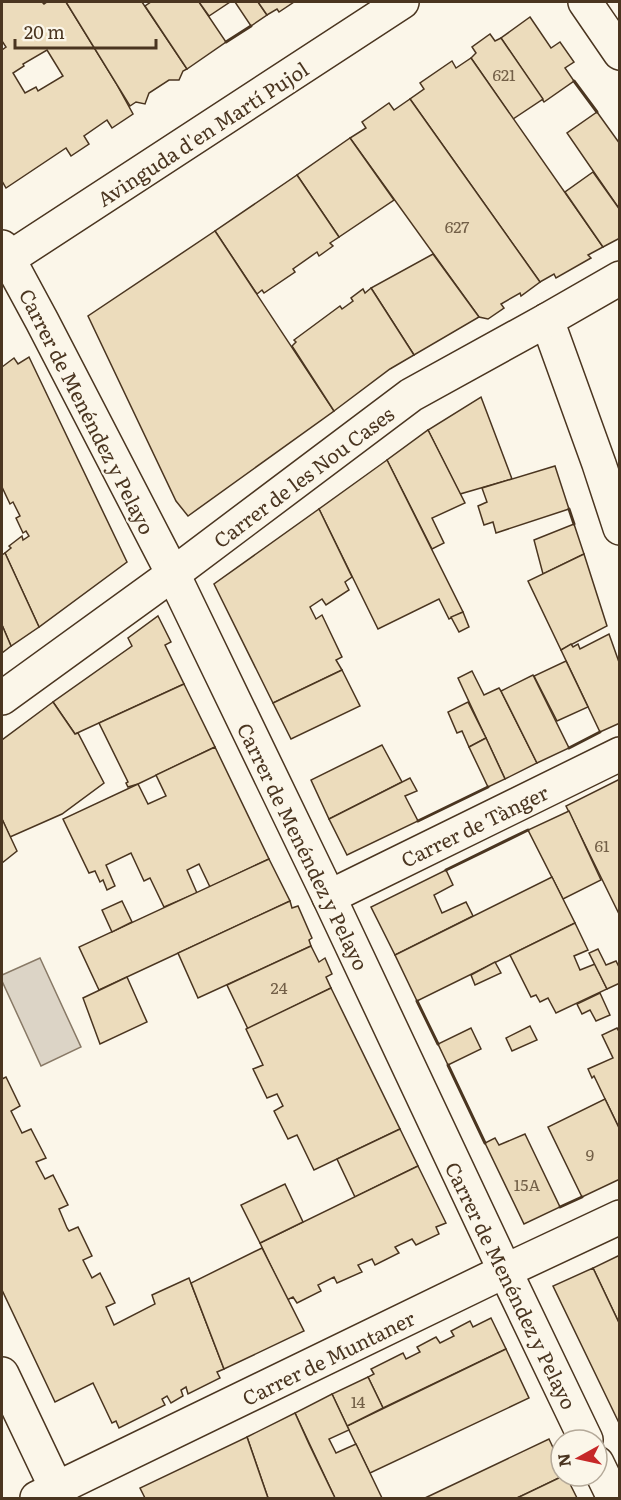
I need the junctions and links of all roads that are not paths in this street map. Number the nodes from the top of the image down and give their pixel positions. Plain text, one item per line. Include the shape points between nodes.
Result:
1 (402, 2) edge
2 (585, 2) edge
3 (368, 11) edge
4 (620, 53) edge
5 (4, 256) edge
6 (620, 278) edge
7 (547, 320) junction
8 (620, 528) edge
9 (173, 574) junction
10 (2, 698) edge
11 (620, 754) edge
12 (329, 897) junction
13 (620, 1217) edge
14 (505, 1271) junction
15 (2, 1374) edge
16 (580, 1428) edge
17 (52, 1495) edge

1 - 3 street, Avinguda d'en Martí Pujol
2 - 4 street
3 - 5 street, Avinguda d'en Martí Pujol
5 - 9 street, Carrer de Menéndez y Pelayo
6 - 7 street, Carrer de les Nou Cases
7 - 8 street
7 - 9 street, Carrer de les Nou Cases via 411,395
9 - 10 street, Carrer de les Nou Cases
9 - 12 street, Carrer de Menéndez y Pelayo
11 - 12 street, Carrer de Tànger
12 - 14 street, Carrer de Menéndez y Pelayo
13 - 14 street, Carrer de Muntaner
14 - 16 street, Carrer de Menéndez y Pelayo
14 - 17 street, Carrer de Muntaner
15 - 17 street

